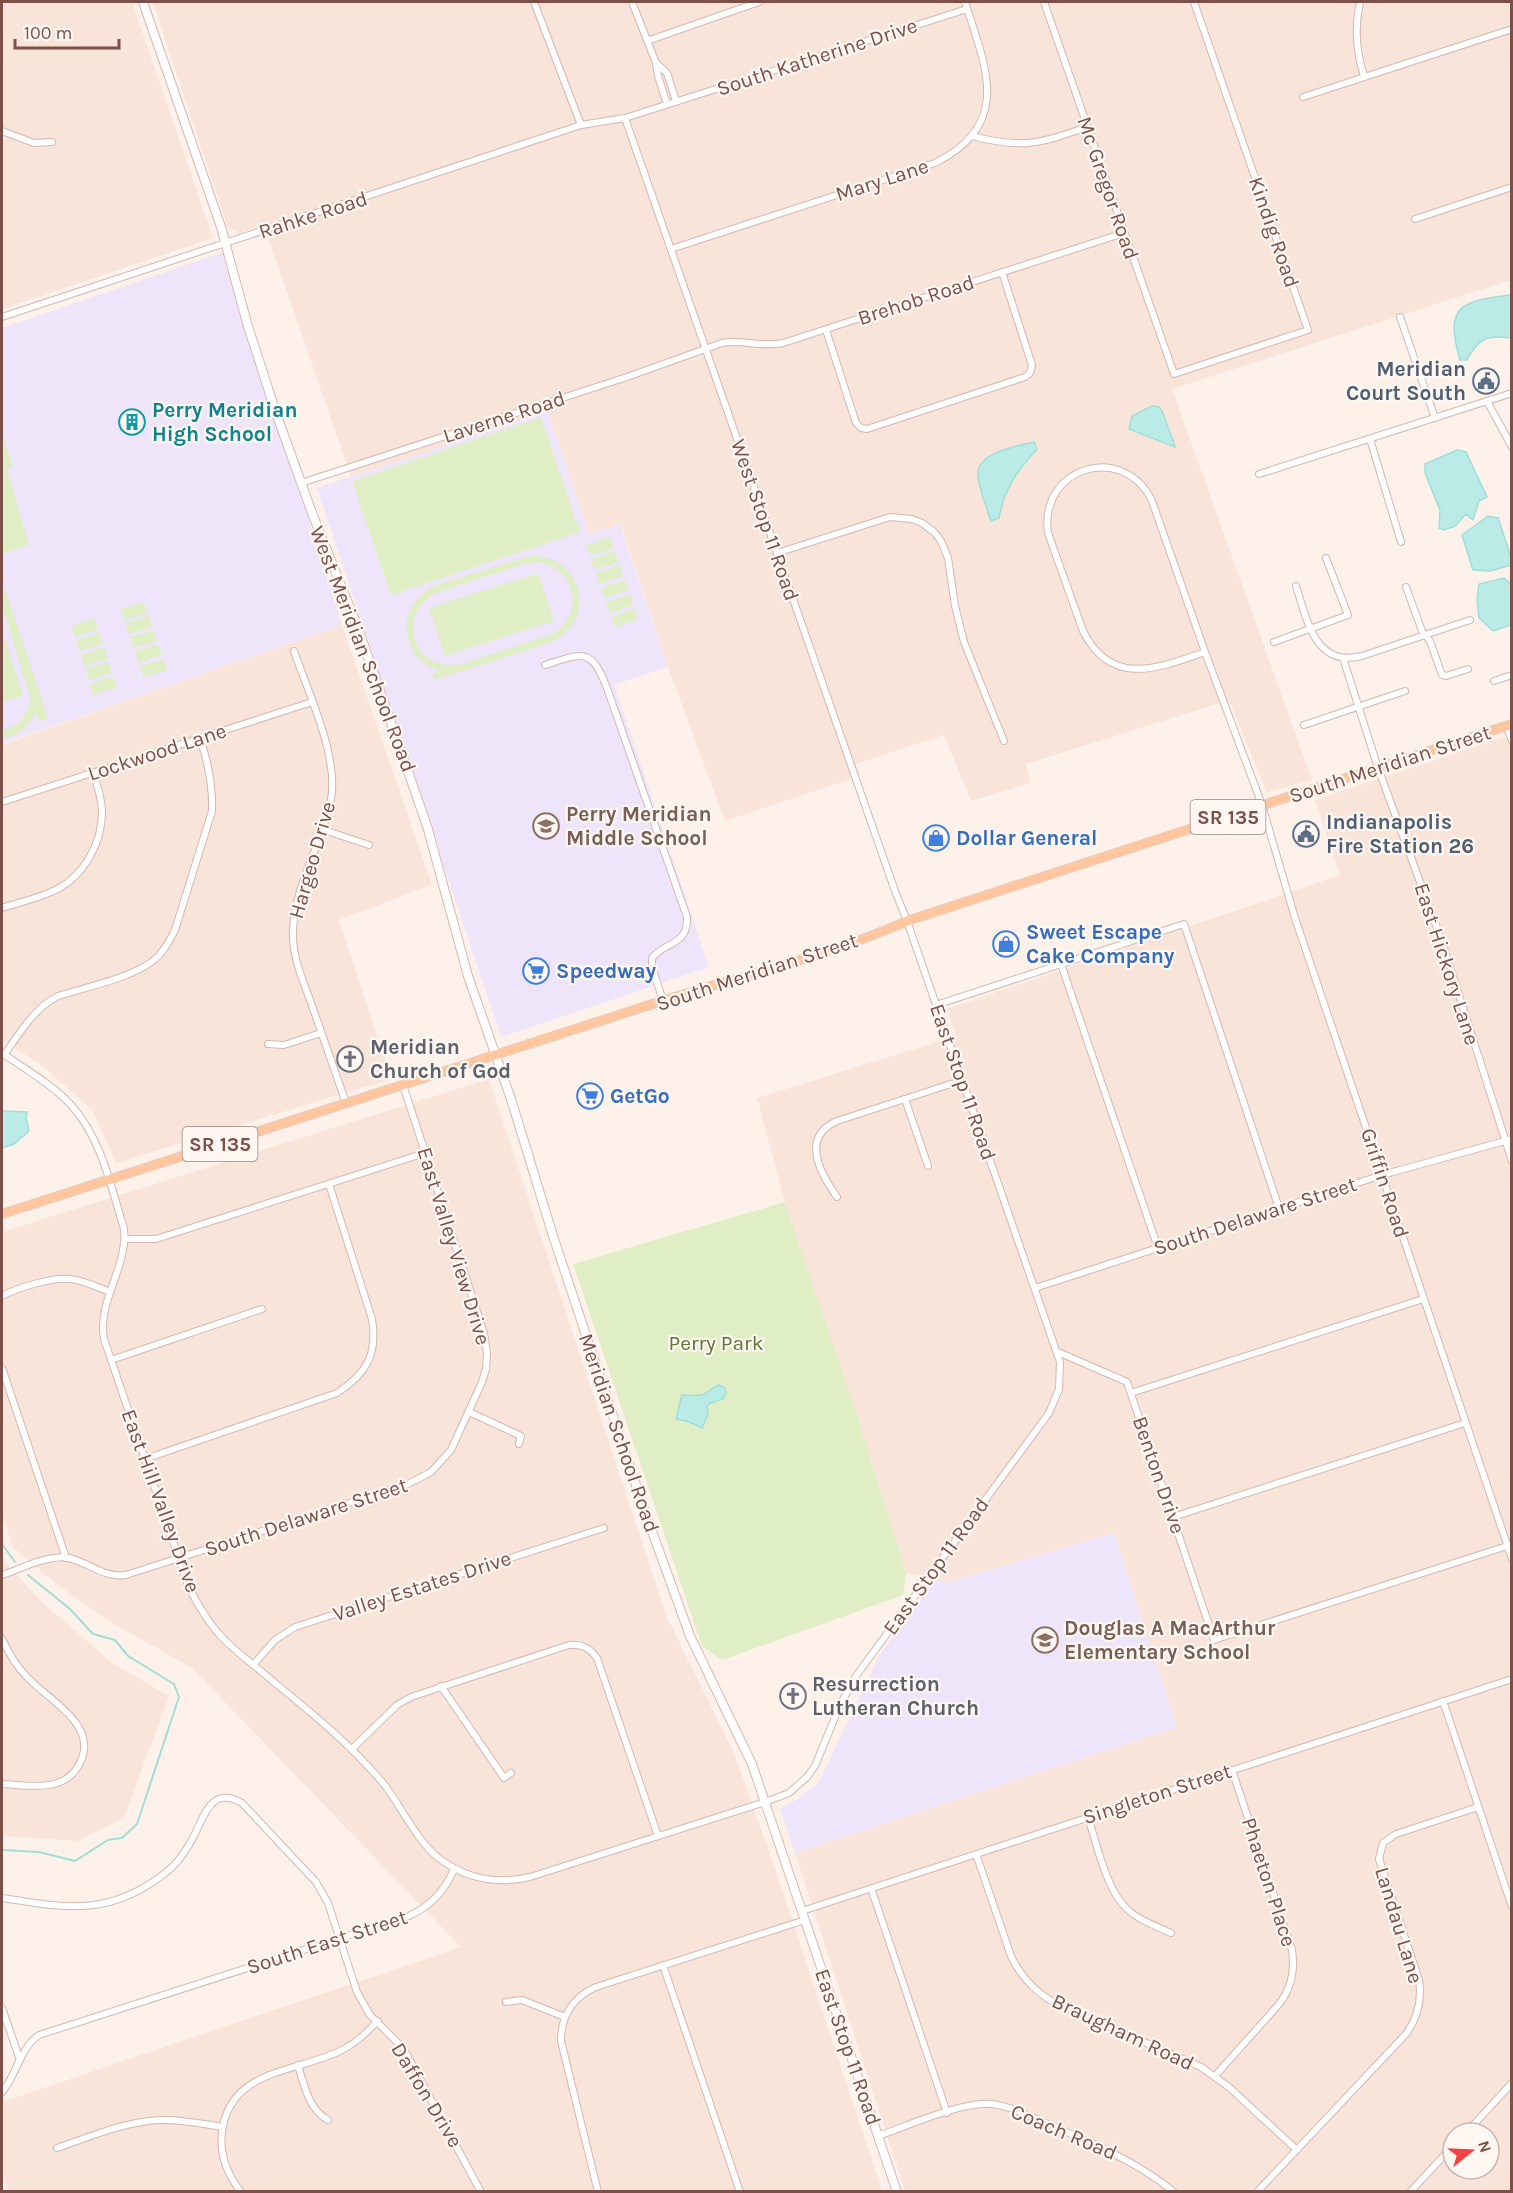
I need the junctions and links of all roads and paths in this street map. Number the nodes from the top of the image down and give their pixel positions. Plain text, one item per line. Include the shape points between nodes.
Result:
1 (143, 2) edge
2 (534, 2) edge
3 (632, 2) edge
4 (759, 2) edge
5 (965, 2) edge
6 (1044, 2) edge
7 (1194, 2) edge
8 (1360, 2) edge
9 (967, 9) junction
10 (1512, 29) edge
11 (647, 41) junction
12 (656, 63) junction
13 (1364, 76) junction
14 (1303, 97) dead end
15 (676, 101) junction
16 (667, 104) junction
17 (625, 118) junction
18 (581, 125) junction
19 (1087, 127) junction
20 (2, 131) edge
21 (972, 135) junction
22 (52, 142) dead end
23 (1512, 187) edge
24 (1415, 219) dead end
25 (1124, 233) junction
26 (226, 244) junction
27 (671, 249) junction
28 (1002, 272) junction
29 (2, 317) edge
30 (1400, 317) dead end
31 (826, 330) junction
32 (706, 348) junction
33 (1174, 374) joint
34 (1512, 393) edge
35 (1487, 401) junction
36 (1435, 418) junction
37 (1370, 439) junction
38 (1512, 447) edge
39 (1258, 474) dead end
40 (300, 483) junction
41 (1401, 542) dead end
42 (777, 553) junction
43 (1326, 558) dead end
44 (1296, 586) dead end
45 (1406, 586) dead end
46 (1470, 620) dead end
47 (1310, 629) junction
48 (1425, 635) junction
49 (1274, 642) dead end
50 (294, 651) dead end
51 (1205, 652) junction
52 (1343, 658) junction
53 (545, 665) dead end
54 (1468, 669) dead end
55 (1512, 675) edge
56 (1494, 681) dead end
57 (1405, 691) dead end
58 (312, 702) junction
59 (1359, 706) junction
60 (1509, 724) edge
61 (1304, 725) dead end
62 (200, 738) junction
63 (1004, 741) dead end
64 (1512, 741) edge
65 (1378, 768) junction
66 (93, 772) junction
67 (2, 802) edge
68 (1262, 806) junction
69 (321, 829) junction
70 (369, 845) dead end
71 (2, 908) edge
72 (907, 921) junction
73 (1061, 964) junction
74 (663, 1001) junction
75 (936, 1005) junction
76 (321, 1033) junction
77 (268, 1044) dead end
78 (3, 1054) edge
79 (495, 1056) junction
80 (963, 1080) junction
81 (403, 1085) junction
82 (905, 1099) junction
83 (346, 1103) junction
84 (1508, 1140) edge
85 (425, 1153) junction
86 (1512, 1161) edge
87 (928, 1166) dead end
88 (1382, 1175) junction
89 (108, 1180) junction
90 (329, 1184) junction
91 (837, 1197) dead end
92 (1279, 1208) junction
93 (2, 1214) edge
94 (125, 1239) junction
95 (1158, 1248) junction
96 (1035, 1287) junction
97 (110, 1292) junction
98 (2, 1296) edge
99 (1423, 1299) junction
100 (262, 1309) dead end
101 (1058, 1352) junction
102 (111, 1360) junction
103 (2, 1368) edge
104 (1131, 1393) junction
105 (469, 1412) junction
106 (1465, 1423) junction
107 (519, 1444) dead end
108 (145, 1459) junction
109 (436, 1468) joint
110 (1173, 1517) junction
111 (604, 1528) dead end
112 (1507, 1546) junction
113 (66, 1558) junction
114 (179, 1558) junction
115 (1512, 1559) edge
116 (2, 1575) edge
117 (2, 1639) edge
118 (253, 1665) junction
119 (1512, 1679) edge
120 (441, 1686) junction
121 (1443, 1701) junction
122 (353, 1748) junction
123 (1232, 1770) junction
124 (511, 1773) dead end
125 (2, 1784) edge
126 (765, 1802) junction
127 (1478, 1807) junction
128 (1088, 1817) junction
129 (658, 1836) junction
130 (976, 1854) junction
131 (454, 1869) junction
132 (871, 1888) junction
133 (2, 1898) edge
134 (1512, 1907) edge
135 (803, 1915) junction
136 (1171, 1933) dead end
137 (339, 1939) junction
138 (663, 1965) junction
139 (506, 2002) dead end
140 (2, 2008) edge
141 (565, 2017) junction
142 (378, 2021) junction
143 (20, 2060) junction
144 (298, 2066) junction
145 (1215, 2076) junction
146 (1512, 2083) edge
147 (2, 2092) edge
148 (947, 2113) junction
149 (328, 2120) dead end
150 (1477, 2121) edge
151 (222, 2127) junction
152 (878, 2136) junction
153 (57, 2148) dead end
154 (1297, 2150) junction
155 (1441, 2159) edge
156 (241, 2192) edge
157 (481, 2192) edge
158 (598, 2192) edge
159 (740, 2192) edge
160 (897, 2192) edge
161 (1173, 2192) edge
162 (1257, 2192) edge
163 (1410, 2192) edge

1 - 26 main road
2 - 18 street
3 - 11 street
4 - 11 street
5 - 9 street
6 - 19 street, Mc Gregor Road
7 - 33 street, Kindig Road via 1308,330
8 - 13 street via 1356,41
9 - 15 street, South Katherine Drive
9 - 21 street via 986,68 988,87 985,109
10 - 13 street
11 - 12 street
12 - 15 street via 667,73
12 - 16 street
13 - 14 street
15 - 16 street, South Katherine Drive
16 - 17 street, South Katherine Drive
17 - 18 street, Rahke Road
17 - 27 street, West Stop 11 Road
18 - 26 street, Rahke Road
19 - 21 street via 1054,139 1022,144 999,143
19 - 25 street, Mc Gregor Road
20 - 22 street via 34,143
21 - 27 street, Mary Lane via 950,156 935,163
23 - 24 street
25 - 28 street, Brehob Road
25 - 33 street, Mc Gregor Road
26 - 29 street, Rahke Road
26 - 40 main road, West Meridian School Road
27 - 32 street, West Stop 11 Road
28 - 31 street, Brehob Road
28 - 31 street via 1032,365 1026,377 866,429 857,425
30 - 36 street
31 - 32 street, Brehob Road via 774,345 733,341
32 - 40 street, Laverne Road
32 - 42 street, West Stop 11 Road
34 - 35 street
35 - 36 street
35 - 38 street
36 - 37 street
37 - 39 street
37 - 41 street
40 - 79 main road, West Meridian School Road via 349,604 422,809 468,976
42 - 63 street via 890,517 912,519 927,526 945,548 959,626
42 - 72 street, West Stop 11 Road
43 - 47 street via 1348,615
44 - 47 street
45 - 48 street
46 - 48 street
47 - 49 street
47 - 52 street via 1322,648
48 - 52 street via 1359,657
48 - 54 street via 1444,676
50 - 58 street, Hargeo Drive
51 - 51 street, Griffin Road via 1148,492 1120,471 1098,467 1074,474 1061,484 1047,513 1049,536 1086,637 1096,650 1117,665 1132,669 1158,668
51 - 68 street, Griffin Road
52 - 59 street, East Hickory Lane
53 - 74 street via 575,655 585,656 599,668 607,688 687,917 684,936 651,958
55 - 56 street
57 - 59 street
58 - 62 street, Lockwood Lane
58 - 69 street, Hargeo Drive via 329,752 333,779 331,801
59 - 61 street
59 - 65 street, East Hickory Lane
60 - 64 street
60 - 65 main road, South Meridian Street / SR 135
62 - 66 street, Lockwood Lane
62 - 78 street via 213,791 212,811 175,930 166,947 137,970 46,1002
65 - 68 main road, South Meridian Street / SR 135
65 - 84 street, East Hickory Lane
66 - 67 street, Lockwood Lane
66 - 71 street via 102,820 92,854 74,877 52,892
68 - 72 main road, South Meridian Street / SR 135
68 - 88 street, Griffin Road via 1295,918
69 - 70 street
69 - 76 street, Hargeo Drive via 297,903 293,942
72 - 74 main road, South Meridian Street / SR 135 via 884,932
72 - 75 street, East Stop 11 Road
73 - 75 street
73 - 92 street via 1184,924
73 - 95 street
74 - 79 main road, South Meridian Street / SR 135
75 - 80 street, East Stop 11 Road
76 - 77 street via 284,1045
76 - 83 street, Hargeo Drive
78 - 89 street, East Hill Valley Drive via 71,1105 89,1129
79 - 81 main road, South Meridian Street / SR 135
79 - 126 main road, Meridian School Road via 680,1612 740,1736
80 - 82 street
80 - 96 street, East Stop 11 Road
81 - 83 main road, South Meridian Street / SR 135
81 - 85 street, East Valley View Drive
82 - 87 street
82 - 91 street via 835,1121 820,1135 816,1153 825,1180
83 - 89 main road, South Meridian Street / SR 135
84 - 86 street, East Hickory Lane
84 - 88 street, South Delaware Street
85 - 90 street
85 - 105 street, East Valley View Drive via 484,1334 487,1353 482,1382
88 - 92 street, South Delaware Street
88 - 99 street, Griffin Road
89 - 93 main road, South Meridian Street / SR 135
89 - 94 street, East Hill Valley Drive
90 - 94 street via 156,1239
90 - 108 street via 372,1319 374,1338 362,1372 337,1393
92 - 95 street, South Delaware Street
94 - 97 street, East Hill Valley Drive
95 - 96 street, South Delaware Street
96 - 101 street, East Stop 11 Road
97 - 98 street via 67,1278
97 - 102 street, East Hill Valley Drive via 102,1327
99 - 104 street
99 - 106 street, Griffin Road
100 - 102 street
101 - 104 street, Benton Drive via 1127,1382
101 - 126 street, East Stop 11 Road via 1059,1385 1047,1416 856,1676 807,1778 789,1793
102 - 108 street, East Hill Valley Drive
103 - 113 street
104 - 110 street, Benton Drive
105 - 107 street via 521,1436
105 - 109 street, East Valley View Drive via 451,1450
106 - 110 street
106 - 112 street, Griffin Road
108 - 114 street, East Hill Valley Drive
109 - 114 street, South Delaware Street via 408,1484
110 - 112 street, Benton Drive via 1214,1640
111 - 118 street, Valley Estates Drive via 293,1627
112 - 115 street, Griffin Road
113 - 114 street, South Delaware Street via 117,1576
113 - 116 street
114 - 118 street, East Hill Valley Drive via 201,1611 219,1635
117 - 125 street via 27,1678 72,1718 84,1740 83,1757 67,1780 45,1786
118 - 122 street, East Hill Valley Drive
119 - 121 street, Singleton Street
120 - 122 street via 397,1705
120 - 124 street via 504,1778
120 - 129 street via 569,1645 592,1651
121 - 123 street, Singleton Street
121 - 127 street
122 - 131 street, East Hill Valley Drive via 429,1850
123 - 128 street, Singleton Street
123 - 145 street, Phaeton Place via 1292,1950 1293,1973 1282,2000
126 - 129 street
126 - 135 main road, East Stop 11 Road
127 - 134 street
127 - 154 street, Landau Lane via 1396,1833 1383,1843 1379,1859 1419,1980 1418,2012 1406,2034
128 - 130 street, Singleton Street
128 - 136 street via 1116,1896 1138,1918
129 - 131 street via 511,1881 475,1878
130 - 132 street, Singleton Street
130 - 145 street, Braugham Road via 1011,1956 1034,1988 1055,2003 1183,2058
131 - 137 street, South East Street via 441,1894 421,1911
132 - 135 street, Singleton Street
132 - 148 street
133 - 137 street, Daffon Drive via 85,1908 141,1889 165,1874 181,1857 211,1804 220,1798 233,1798 316,1882 328,1903
135 - 138 street, Singleton Street
135 - 152 main road, East Stop 11 Road
137 - 142 street, Daffon Drive via 357,1992
137 - 143 street, South East Street via 39,2035
138 - 141 street, Singleton Street via 590,1990 576,2000
138 - 159 street
139 - 141 street via 522,2000
140 - 143 street
141 - 158 street via 562,2051
142 - 144 street via 341,2050
142 - 157 street, Daffon Drive via 403,2048
143 - 147 street, South East Street
144 - 149 street via 310,2100
144 - 151 street via 264,2076 247,2087 230,2106
145 - 154 street, Braugham Road
146 - 150 street
148 - 152 street, Coach Road
148 - 161 street, Coach Road via 980,2104 1013,2109 1130,2161
151 - 153 street via 149,2121
151 - 156 street via 222,2157
152 - 160 main road, East Stop 11 Road
154 - 162 street, Landau Lane
155 - 163 street

